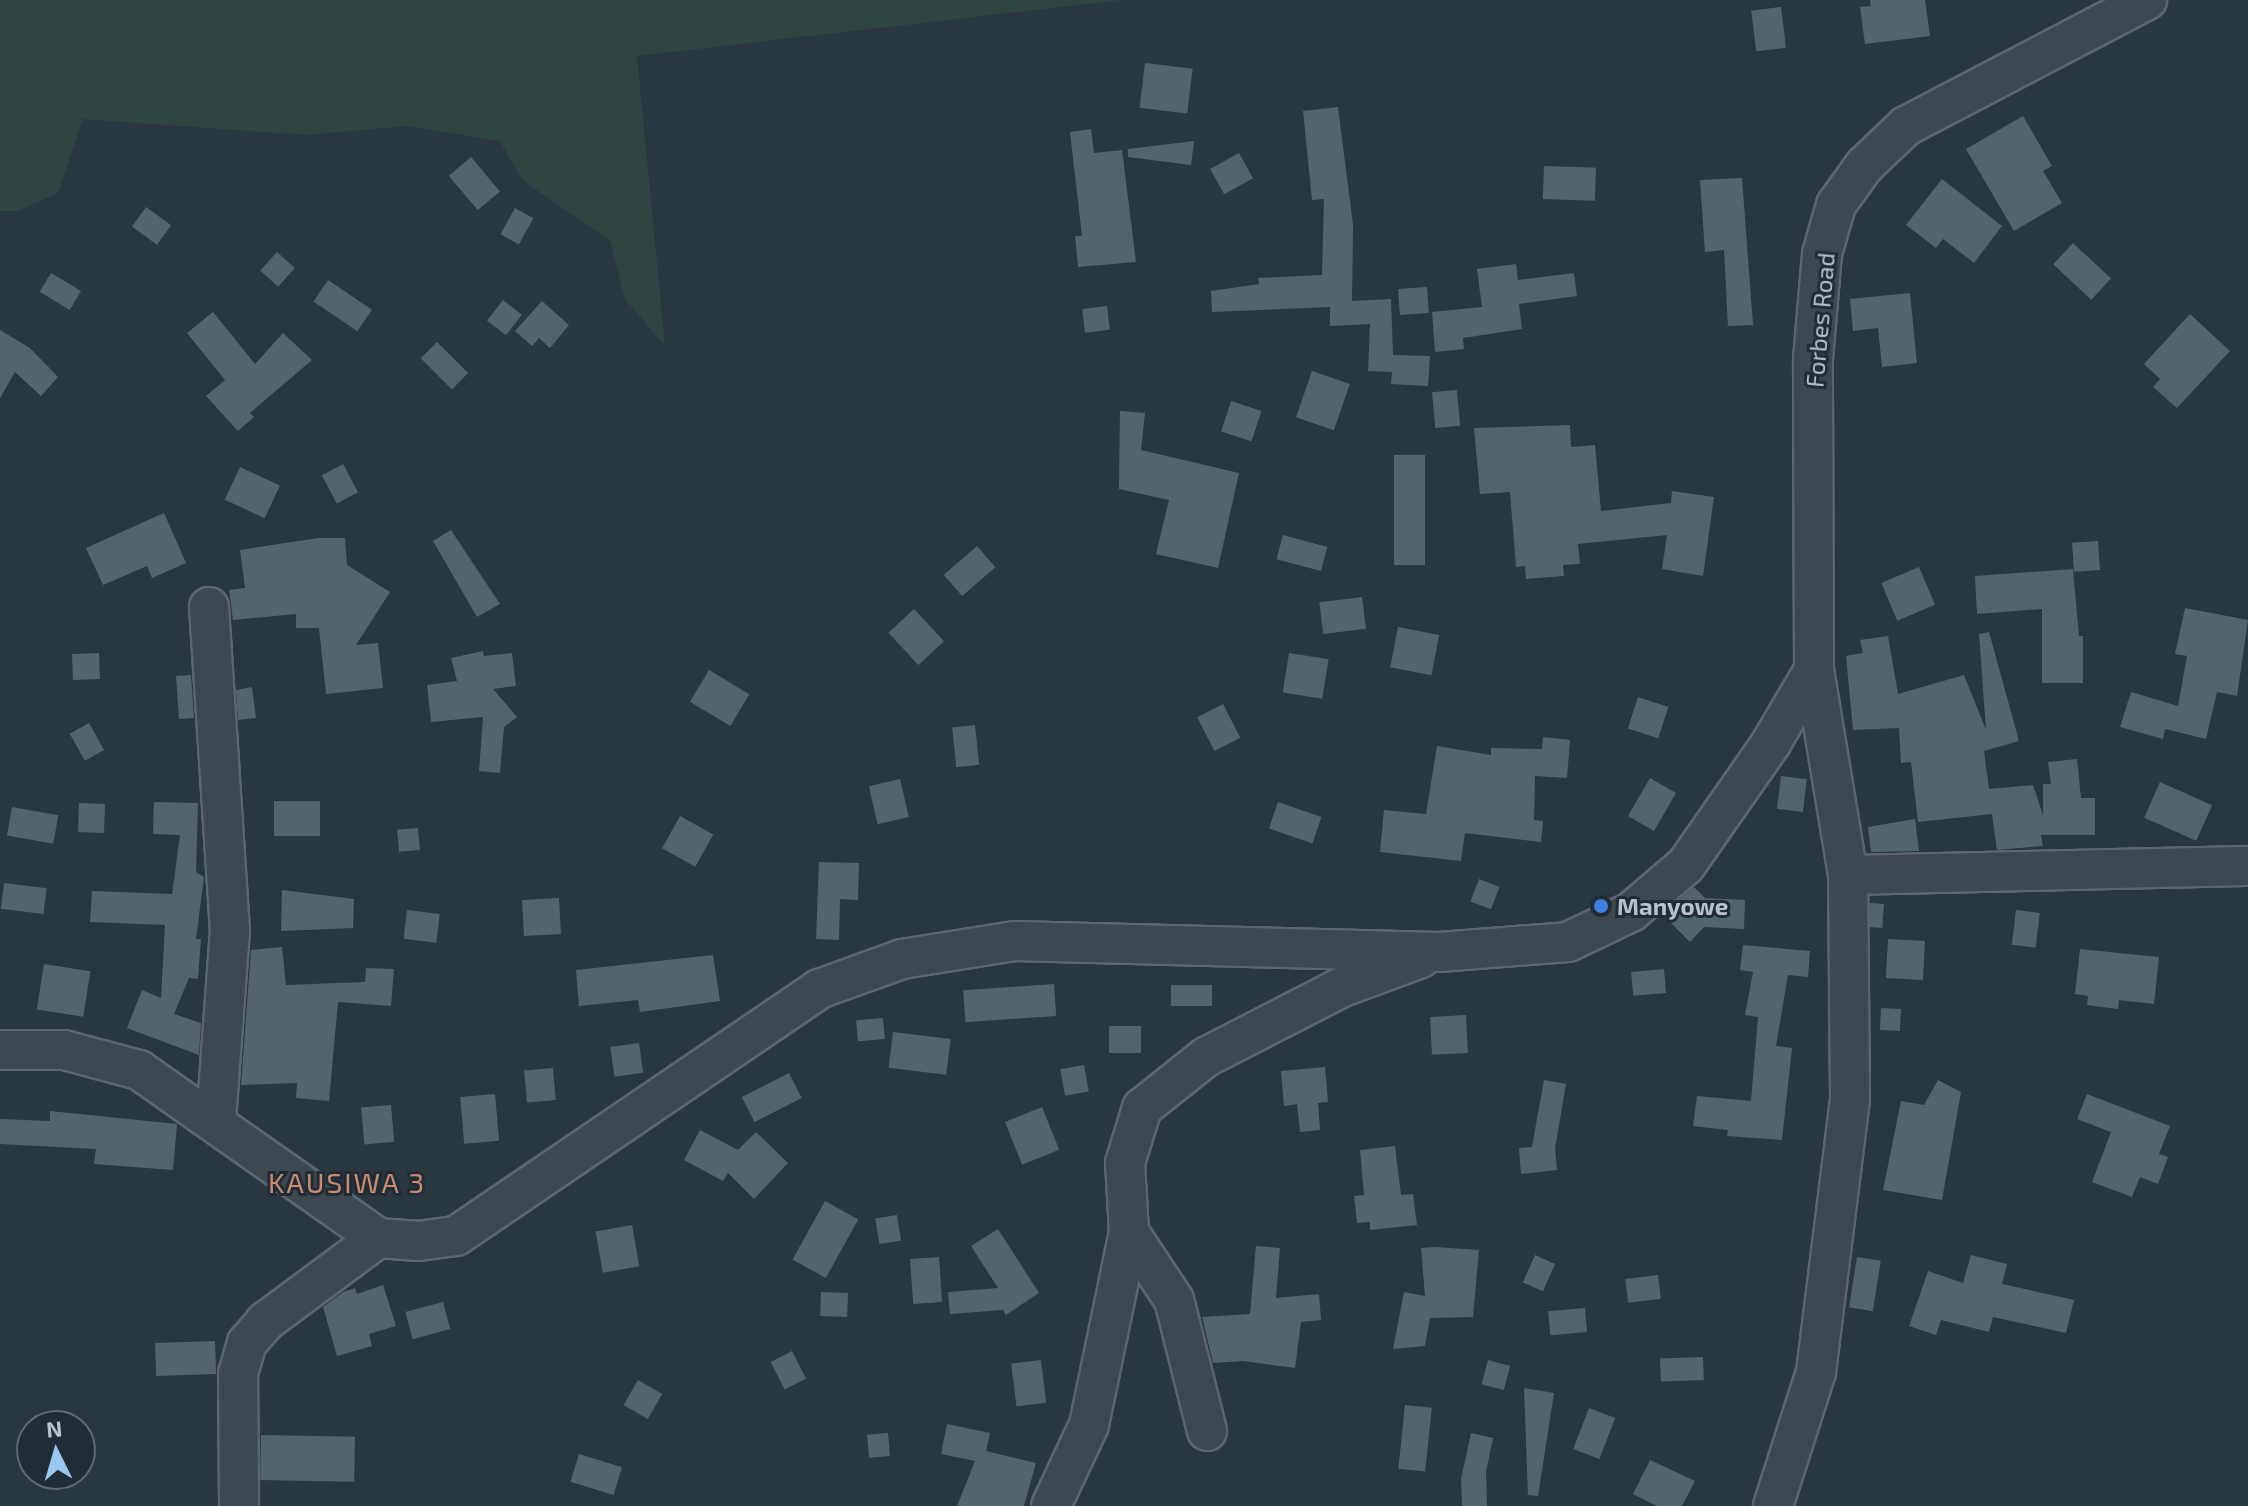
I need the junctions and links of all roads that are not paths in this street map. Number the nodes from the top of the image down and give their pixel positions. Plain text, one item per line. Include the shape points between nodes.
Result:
1 (2147, 0) edge
2 (209, 607) dead end
3 (1814, 670) junction
4 (2248, 866) edge
5 (1848, 875) junction
6 (1439, 952) junction
7 (0, 1050) edge
8 (216, 1119) junction
9 (1129, 1232) junction
10 (378, 1238) junction
11 (1207, 1431) dead end
12 (239, 1506) edge
13 (1051, 1506) edge
14 (1773, 1506) edge

1 - 3 street, Forbes Road via 1906,126 1864,166 1836,205 1822,254 1813,359
2 - 8 street via 230,930
3 - 5 street, Forbes Road
3 - 6 street via 1771,743 1686,865 1631,912 1568,942
4 - 5 street
5 - 14 street, Forbes Road via 1850,1099 1816,1372
6 - 9 street via 1340,988 1206,1057 1142,1108 1125,1163
6 - 10 street via 1015,941 902,959 819,989 456,1236 419,1241
7 - 8 street via 64,1050 104,1058 139,1070
8 - 10 street
9 - 11 street via 1174,1300
9 - 13 street via 1089,1425
10 - 12 street via 265,1322 247,1343 238,1374

